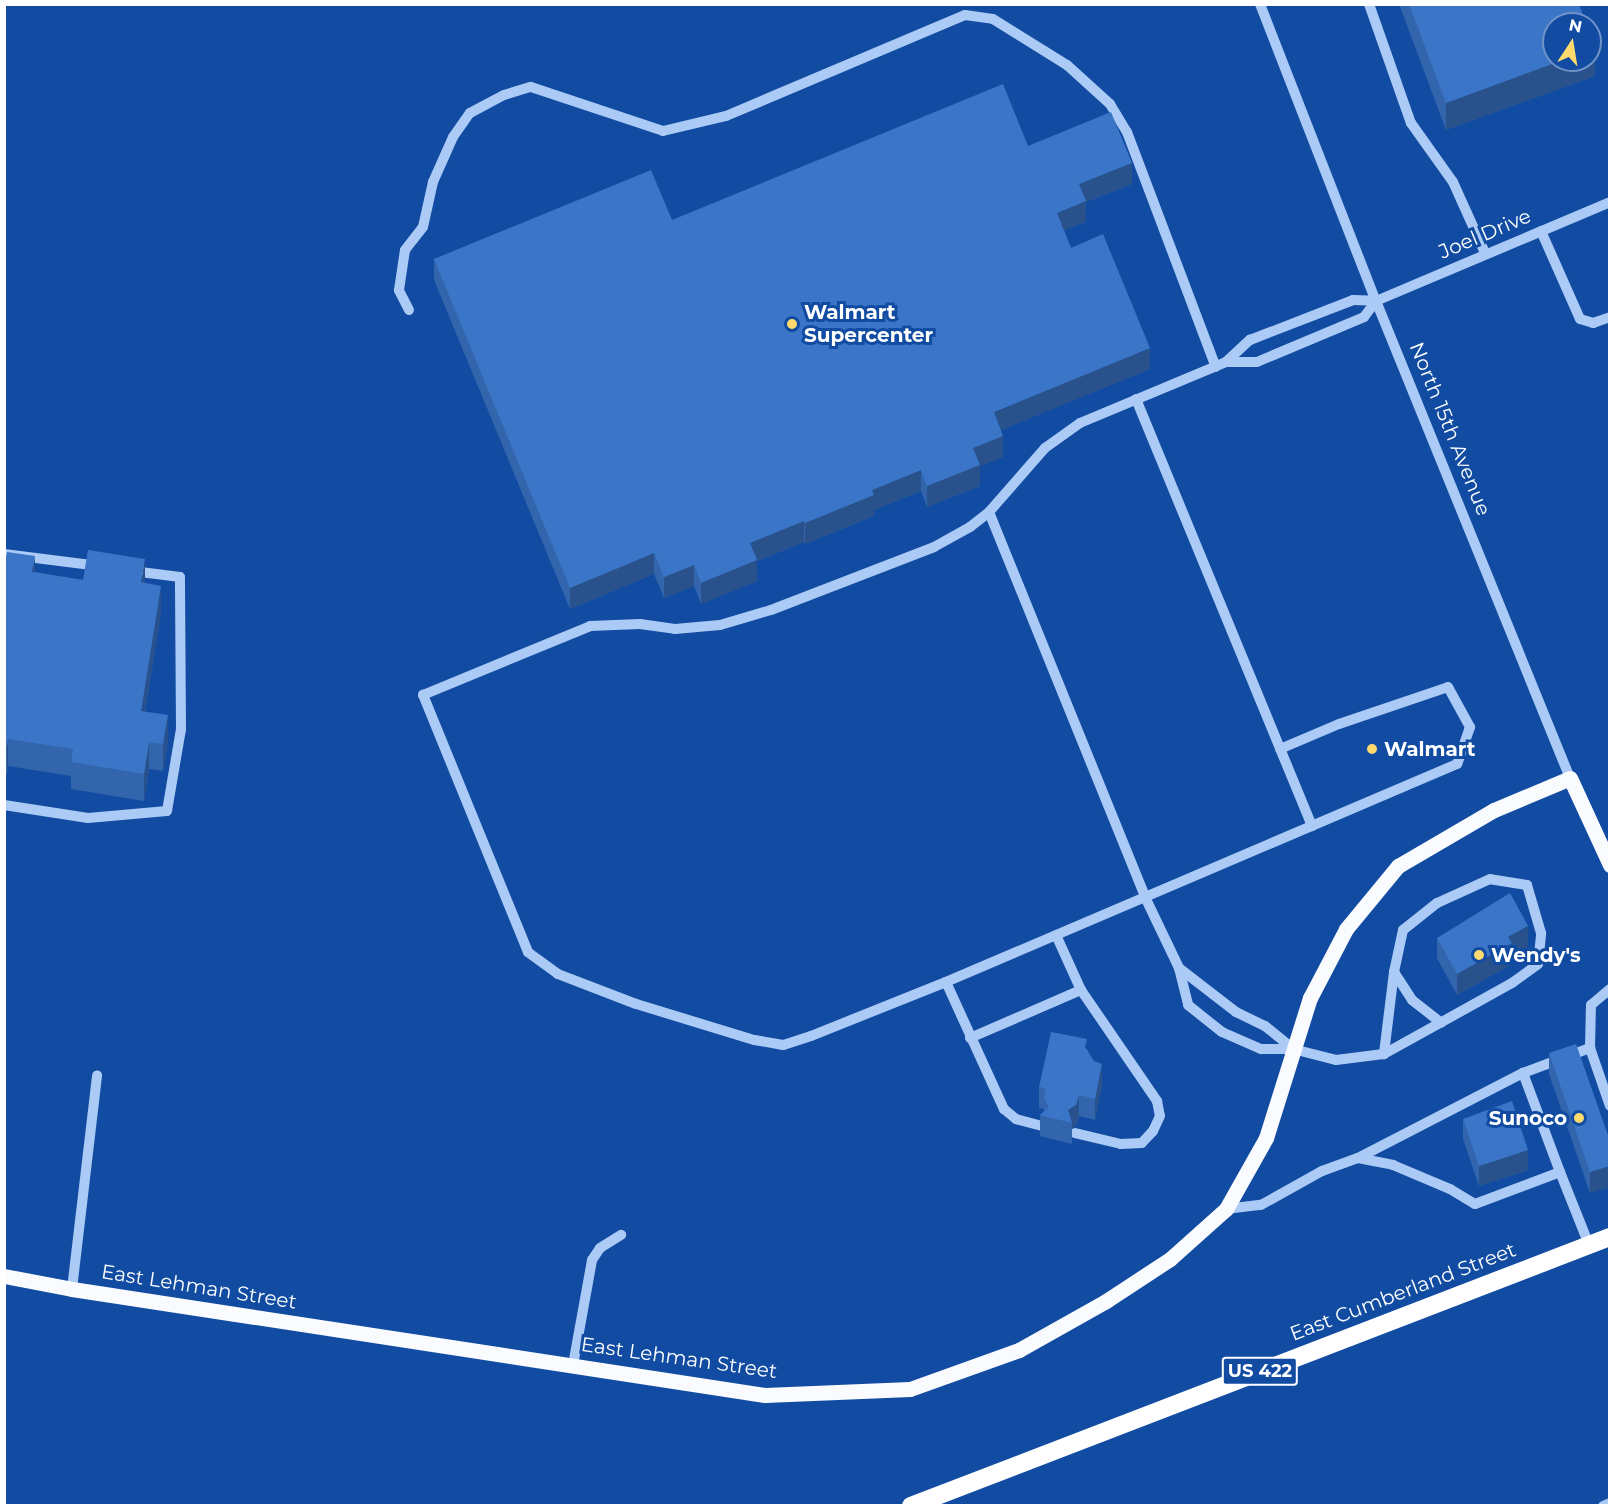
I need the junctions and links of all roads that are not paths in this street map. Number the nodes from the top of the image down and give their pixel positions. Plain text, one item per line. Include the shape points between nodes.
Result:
1 (1260, 4) edge
2 (1369, 4) edge
3 (1610, 202) edge
4 (1541, 231) junction
5 (1485, 253) junction
6 (1376, 301) junction
7 (409, 310) dead end
8 (1610, 316) edge
9 (1221, 365) junction
10 (1136, 399) junction
11 (988, 512) junction
12 (4, 554) edge
13 (110, 568) edge
14 (122, 569) edge
15 (1280, 749) junction
16 (1570, 778) junction
17 (4, 805) edge
18 (1312, 826) junction
19 (1610, 865) edge
20 (1145, 897) junction
21 (1056, 935) junction
22 (1179, 968) junction
23 (1394, 972) junction
24 (946, 982) junction
25 (1610, 989) edge
26 (1082, 990) junction
27 (1441, 1023) junction
28 (970, 1038) junction
29 (1293, 1048) junction
30 (1590, 1048) junction
31 (1384, 1054) junction
32 (1523, 1073) junction
33 (97, 1075) dead end
34 (1610, 1106) edge
35 (1042, 1126) edge
36 (1075, 1133) dead end
37 (1358, 1158) junction
38 (1560, 1172) junction
39 (1226, 1209) junction
40 (621, 1235) dead end
41 (1610, 1237) edge
42 (1589, 1245) junction
43 (4, 1276) edge
44 (72, 1289) junction
45 (573, 1365) junction
46 (1610, 1503) edge
47 (911, 1506) edge
48 (1603, 1506) edge

1 - 6 street, North 15th Avenue
2 - 5 street via 1411,123 1453,182
3 - 4 street, Joel Drive
4 - 5 street, Joel Drive
4 - 8 street via 1580,319 1593,323
5 - 6 street, Joel Drive
6 - 9 street via 1353,300 1250,340
6 - 9 street via 1364,317 1257,362
6 - 16 street, North 15th Avenue
7 - 9 street via 399,290 405,250 423,227 433,182 453,137 470,112 531,87 663,130 726,116 965,15 993,19 1067,65 1110,104 1127,132
9 - 10 street
10 - 11 street via 1080,423 1045,448
10 - 15 street
11 - 20 street
11 - 24 street via 934,547 771,610 700,629 614,623 590,626 423,695 528,952 558,974 636,1004 783,1045
12 - 13 street
14 - 17 street via 180,577 181,729 166,811 88,818
15 - 18 street
15 - 18 street via 1448,687 1470,727 1457,764
16 - 19 main road, North 15th Avenue
16 - 29 main road, East Lehman Street via 1494,810 1398,866 1346,929 1310,998
18 - 20 street
20 - 21 street
20 - 22 street
21 - 24 street
21 - 26 street
22 - 29 street via 1236,1012 1265,1026
22 - 29 street via 1188,1005 1222,1032 1261,1049
23 - 27 street via 1412,1000
23 - 27 street via 1404,930 1437,903 1490,879 1527,885 1541,933 1538,964
23 - 31 street
24 - 28 street
25 - 30 street via 1591,1005
26 - 28 street
26 - 36 street via 1154,1096 1160,1116 1142,1143 1121,1144
27 - 31 street
28 - 35 street via 1004,1109 1016,1119
29 - 31 street via 1336,1060
29 - 39 main road, East Lehman Street via 1266,1138
30 - 32 street
30 - 34 street
32 - 37 street
32 - 38 street
33 - 44 street
37 - 38 street via 1393,1165 1475,1204
37 - 39 street via 1322,1171 1261,1205
38 - 42 street
39 - 45 main road, East Lehman Street via 1170,1259 1106,1301 1019,1350 910,1389 765,1395
40 - 45 street via 600,1248 592,1260
41 - 42 highway, East Cumberland Street / US 422
42 - 47 highway, East Cumberland Street / US 422
43 - 44 main road, East Lehman Street
44 - 45 main road, East Lehman Street
46 - 48 street

